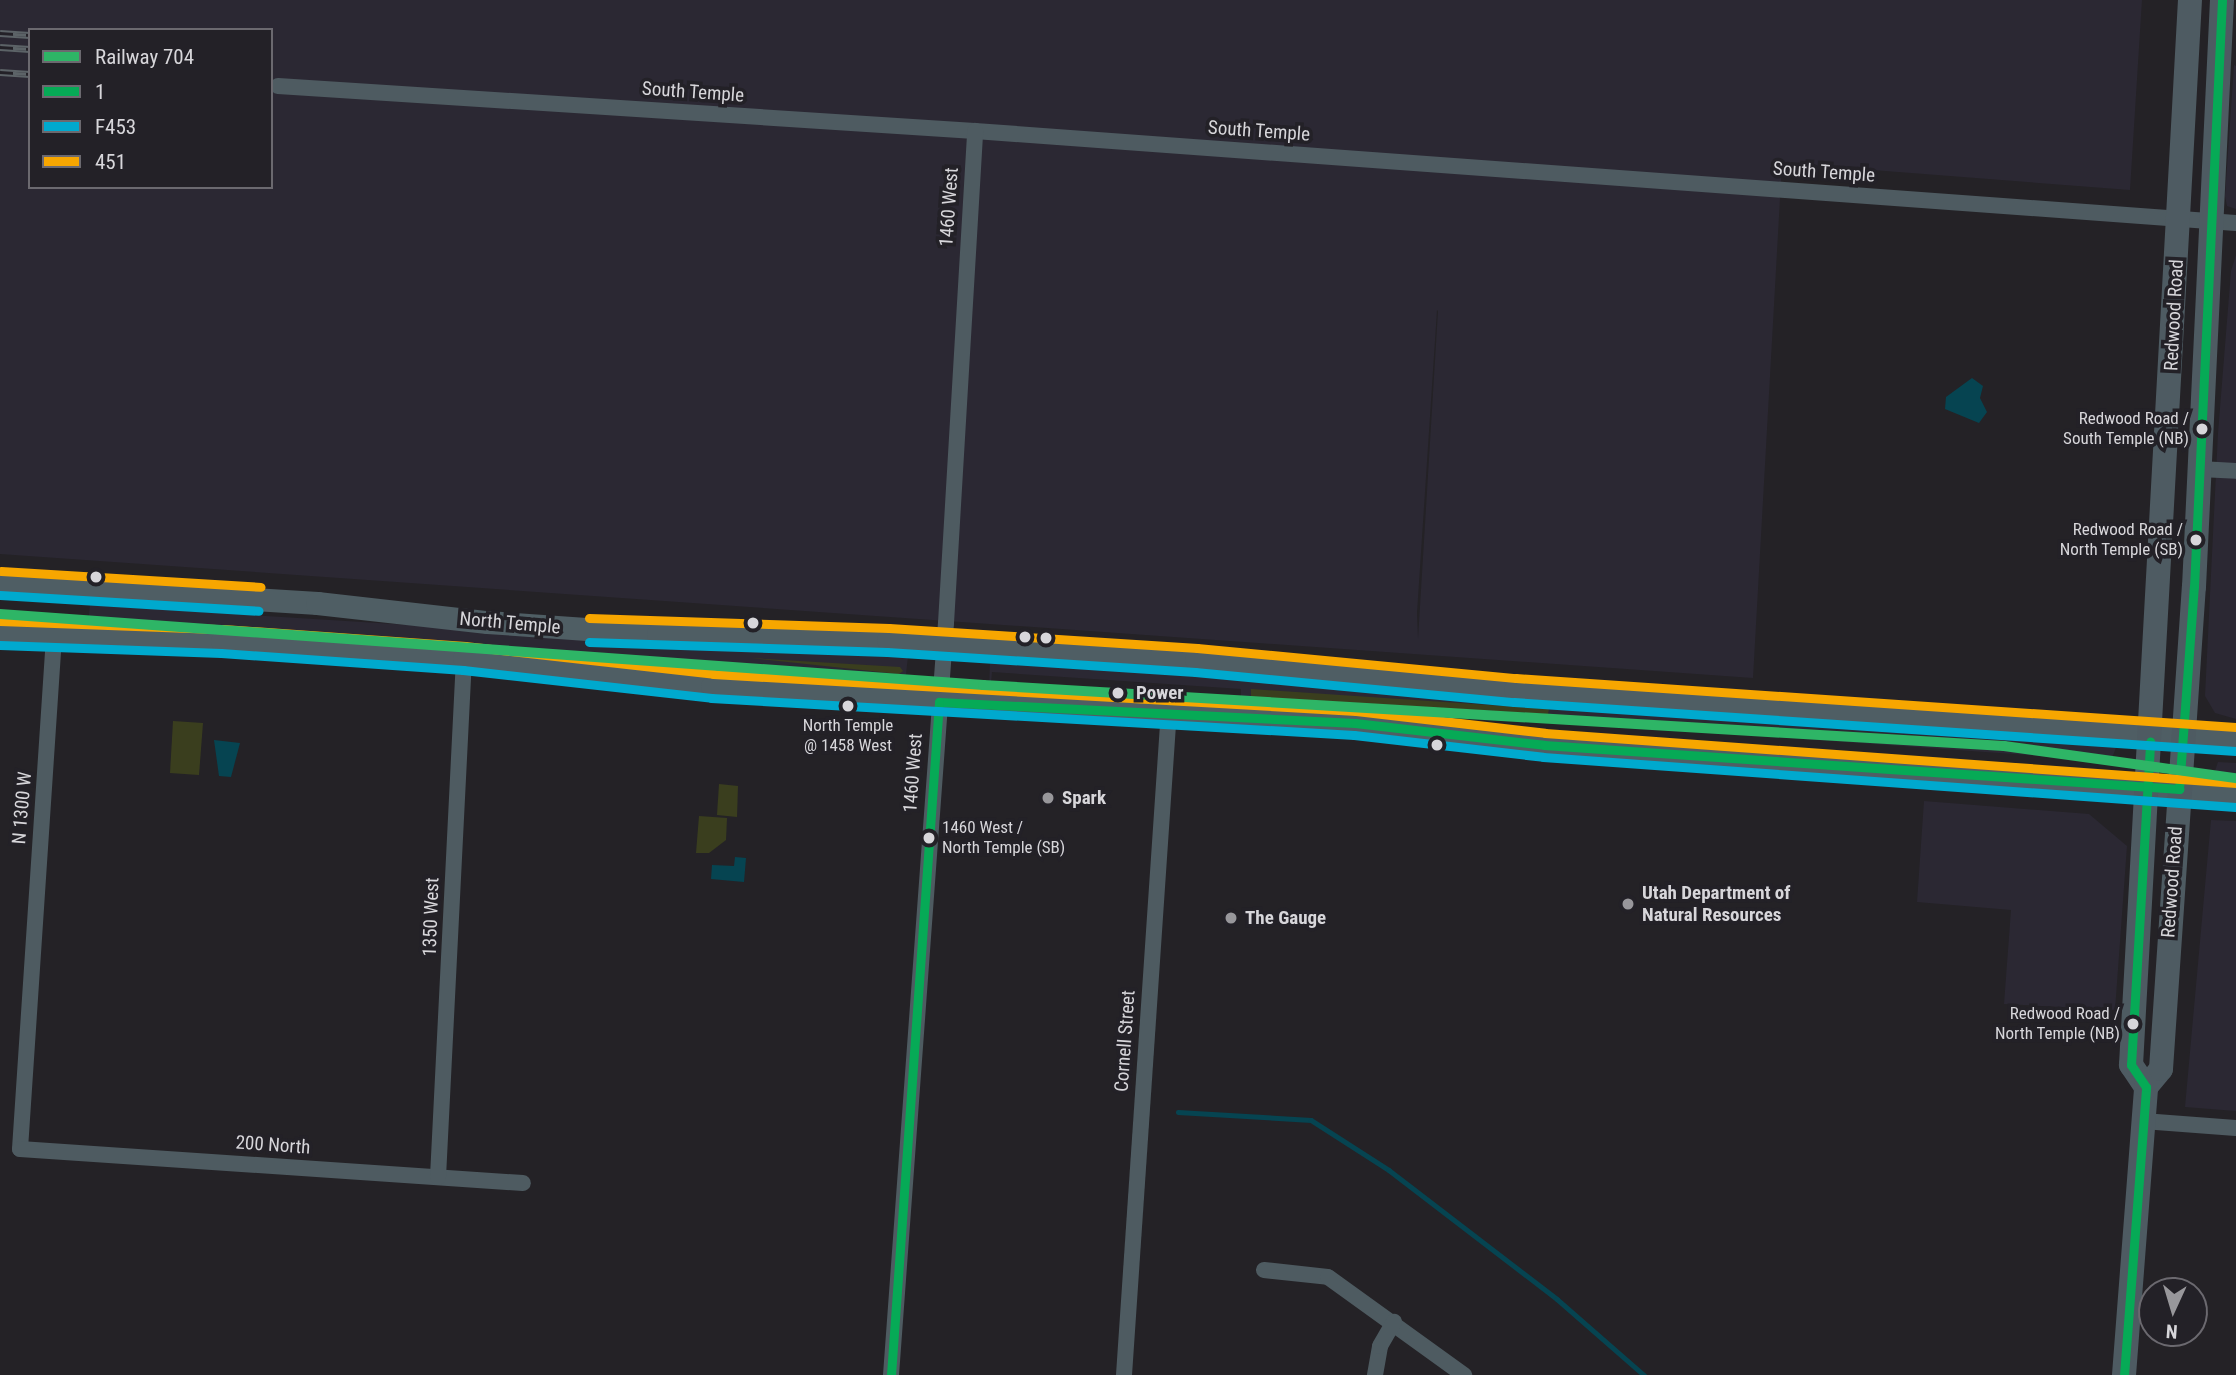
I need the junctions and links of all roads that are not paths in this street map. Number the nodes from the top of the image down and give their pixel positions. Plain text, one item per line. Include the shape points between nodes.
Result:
1 (2190, 0) edge
2 (2222, 0) edge
3 (278, 86) dead end
4 (975, 131) junction
5 (2179, 218) junction
6 (2211, 221) junction
7 (2236, 223) edge
8 (2200, 469) junction
9 (2236, 471) edge
10 (0, 583) edge
11 (0, 633) edge
12 (54, 637) junction
13 (944, 643) junction
14 (464, 658) junction
15 (939, 702) junction
16 (1169, 710) junction
17 (2151, 734) junction
18 (2184, 736) junction
19 (2236, 739) edge
20 (2148, 786) junction
21 (2179, 789) junction
22 (2236, 794) edge
23 (2146, 1087) junction
24 (2143, 1121) junction
25 (2236, 1128) edge
26 (20, 1149) joint
27 (438, 1177) junction
28 (523, 1183) dead end
29 (1264, 1270) dead end
30 (1394, 1322) junction
31 (891, 1375) edge
32 (1124, 1375) edge
33 (1375, 1375) edge
34 (1464, 1375) edge
35 (2124, 1375) edge

1 - 5 main road, Redwood Road
2 - 6 main road, Redwood Road
3 - 4 street, South Temple
4 - 5 street, South Temple
4 - 13 street, 1460 West
5 - 6 street, South Temple
5 - 17 main road, Redwood Road
6 - 7 street, South Temple
6 - 8 main road, Redwood Road
8 - 9 street
8 - 18 main road, Redwood Road
10 - 13 main road, North Temple via 317,603 632,633
11 - 12 main road, North Temple
12 - 14 main road, North Temple via 222,641
12 - 26 street, N 1300 W
13 - 15 street, 1460 West
13 - 17 main road, North Temple via 1196,660 1503,689
14 - 15 main road, North Temple via 712,686
14 - 27 street, 1350 West
15 - 16 main road, North Temple
15 - 31 street, 1460 West
16 - 20 main road, North Temple via 1356,723 1544,746
16 - 32 street, Cornell Street
17 - 18 main road, North Temple
17 - 20 main road, Redwood Road
18 - 19 main road, North Temple
18 - 21 main road, Redwood Road
20 - 21 main road, North Temple
20 - 23 main road, Redwood Road via 2131,1065
21 - 22 main road, North Temple
21 - 23 main road, Redwood Road via 2161,1069
23 - 24 main road, Redwood Road
24 - 25 street
24 - 35 main road, Redwood Road
26 - 27 street, 200 North
27 - 28 street, 200 North
29 - 30 street via 1328,1278
30 - 33 street via 1380,1346
30 - 34 street

